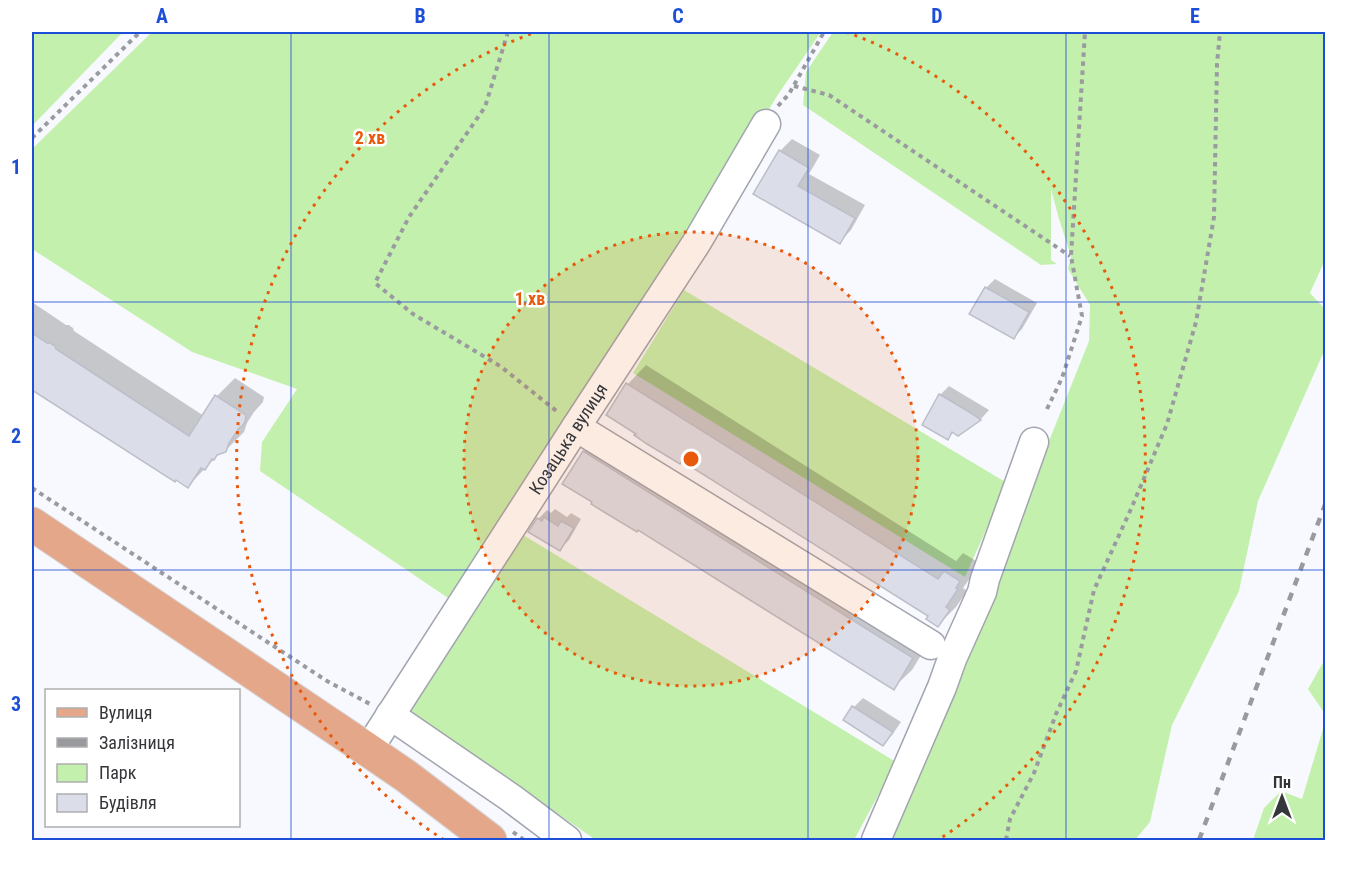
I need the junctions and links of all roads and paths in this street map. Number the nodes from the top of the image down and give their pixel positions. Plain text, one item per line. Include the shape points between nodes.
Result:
1 (140, 32) edge
2 (508, 32) edge
3 (824, 32) edge
4 (1085, 32) edge
5 (1220, 32) edge
6 (794, 86) junction
7 (766, 124) joint
8 (32, 138) edge
9 (1071, 256) junction
10 (1047, 409) dead end
11 (576, 427) junction
12 (1034, 442) dead end
13 (32, 488) edge
14 (32, 524) edge
15 (931, 645) dead end
16 (390, 715) junction
17 (368, 750) junction
18 (490, 840) edge
19 (567, 840) edge
20 (876, 840) edge
21 (1006, 840) edge

1 - 8 path
2 - 11 path via 485,107 409,217 375,283 413,314 500,366
3 - 6 path
4 - 9 path
5 - 21 path via 1214,217 1196,322 1167,424 1094,590 1076,671 1010,819
6 - 7 path
6 - 9 path via 829,95
7 - 11 street, Козацька вулиця via 697,242
9 - 10 path via 1082,316 1062,378
11 - 15 street
11 - 16 street, Козацька вулиця
12 - 20 street via 982,592
13 - 16 path via 327,681
14 - 17 main road
16 - 17 street, Козацька вулиця
16 - 19 street
17 - 18 main road

